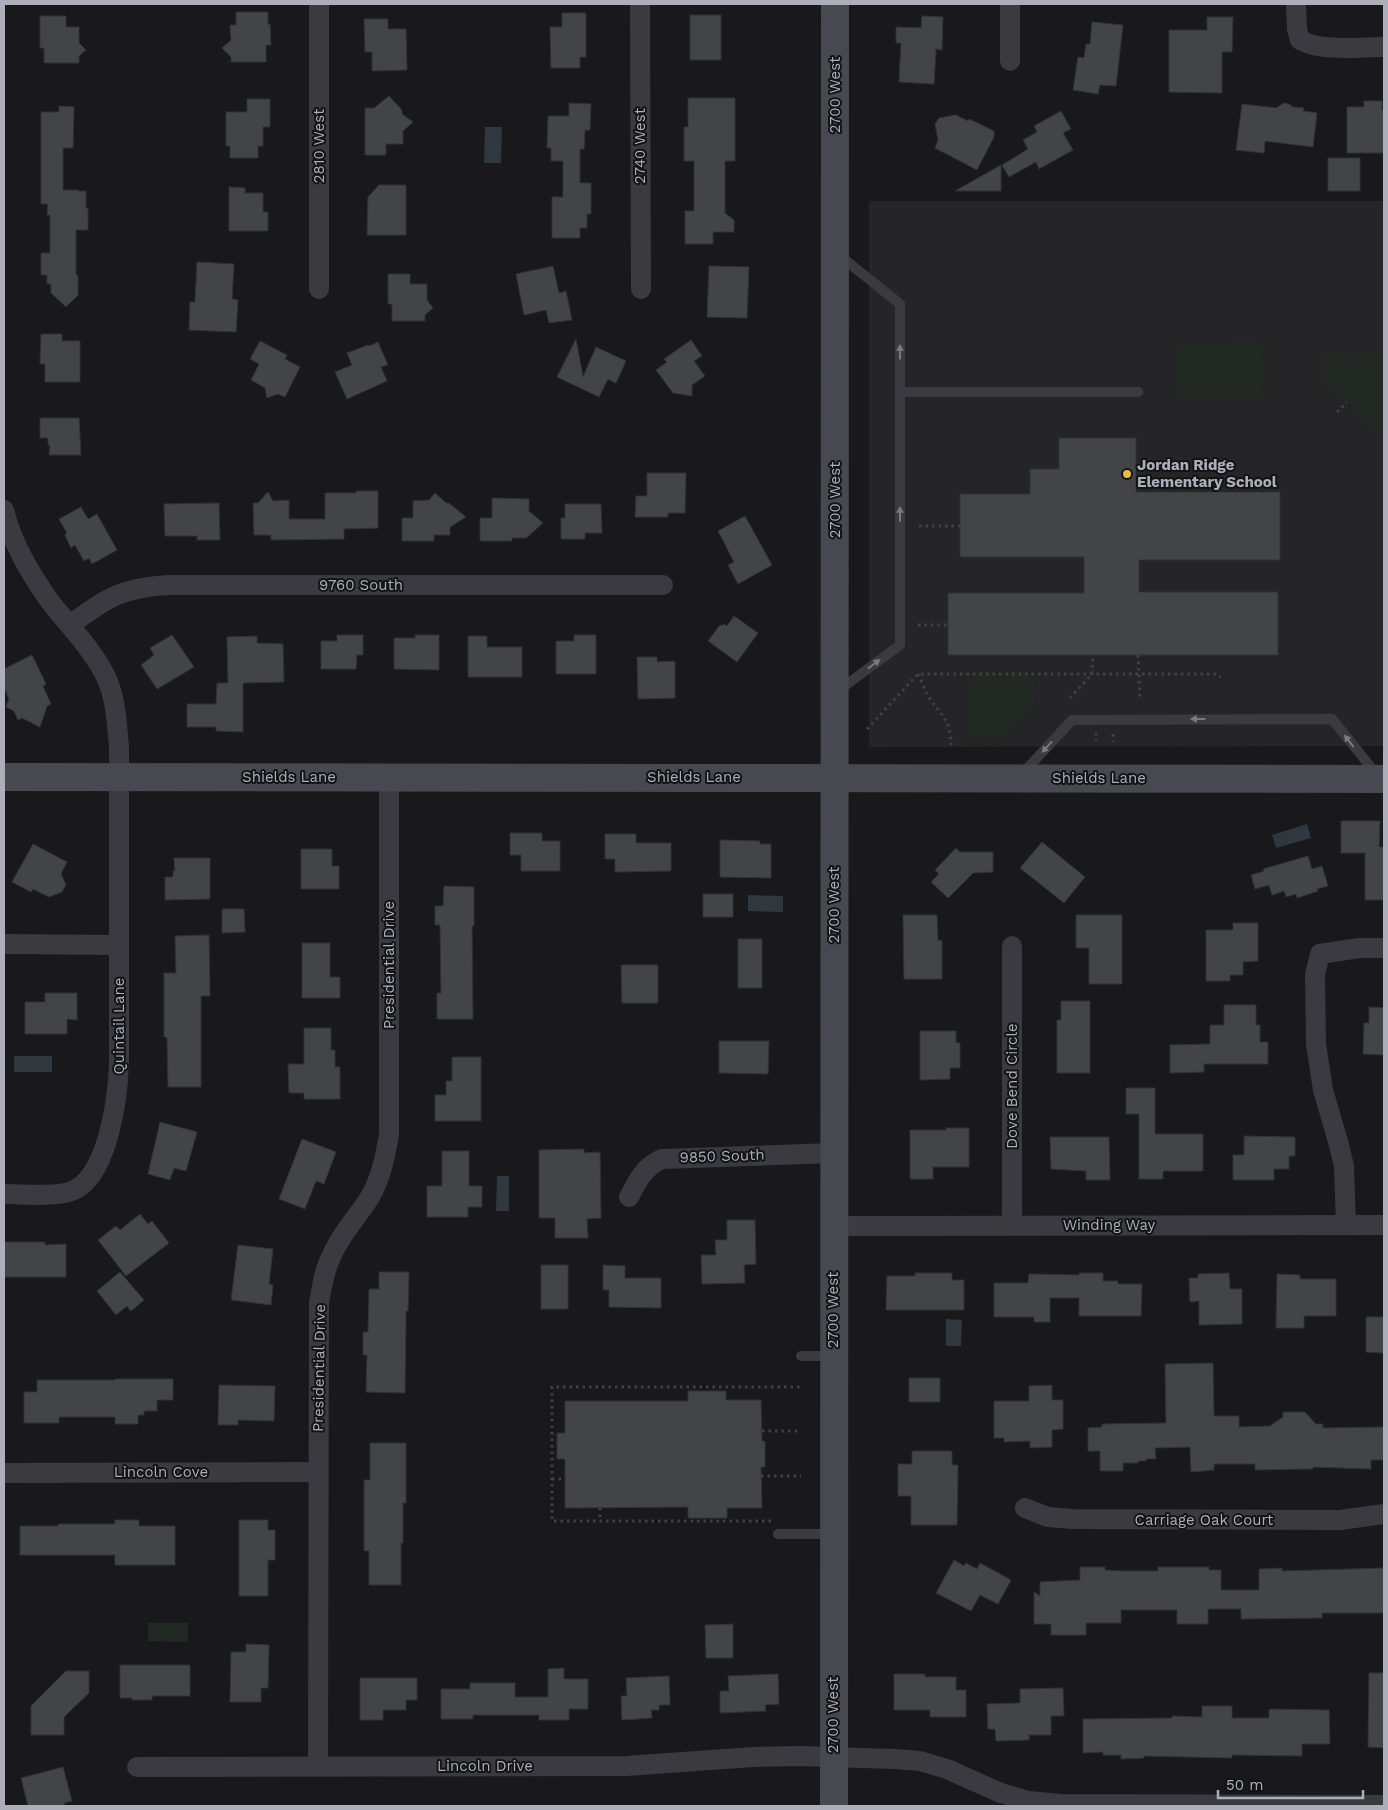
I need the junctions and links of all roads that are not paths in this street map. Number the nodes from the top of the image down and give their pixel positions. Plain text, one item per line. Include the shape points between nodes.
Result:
1 (319, 4) edge
2 (640, 4) edge
3 (834, 4) edge
4 (1010, 4) edge
5 (1296, 4) edge
6 (1384, 46) edge
7 (1010, 61) dead end
8 (834, 252) junction
9 (319, 289) dead end
10 (641, 289) dead end
11 (900, 392) junction
12 (1138, 392) dead end
13 (4, 516) edge
14 (663, 585) dead end
15 (70, 625) junction
16 (835, 693) junction
17 (4, 777) edge
18 (119, 777) junction
19 (389, 777) junction
20 (834, 778) junction
21 (1019, 778) junction
22 (1382, 779) edge
23 (4, 944) edge
24 (119, 945) junction
25 (1012, 946) dead end
26 (1384, 948) edge
27 (834, 1153) junction
28 (4, 1194) edge
29 (629, 1197) dead end
30 (1012, 1225) junction
31 (1346, 1225) junction
32 (1384, 1225) edge
33 (834, 1226) junction
34 (801, 1356) dead end
35 (833, 1356) junction
36 (318, 1472) junction
37 (4, 1473) edge
38 (1025, 1508) dead end
39 (1384, 1514) edge
40 (778, 1534) dead end
41 (833, 1534) junction
42 (833, 1757) junction
43 (318, 1766) junction
44 (137, 1767) dead end
45 (1384, 1805) edge
46 (834, 1806) edge

1 - 9 street, 2810 West
2 - 10 street, 2740 West
3 - 8 main road, 2700 West
4 - 7 street
5 - 6 street via 1300,40 1308,44
11 -> 8 lane via 900,304
8 - 16 main road, 2700 West
11 - 12 lane
16 -> 11 lane via 900,644
13 - 15 street, Quintail Lane via 31,572
14 - 15 street, 9760 South via 154,586 123,592 105,600
15 - 18 street, Quintail Lane via 107,680 116,714
16 - 20 main road, 2700 West
17 - 18 main road, Shields Lane
18 - 19 main road, Shields Lane
18 - 24 street, Quintail Lane
19 - 20 main road, Shields Lane
19 - 36 street, Presidential Drive via 389,1135 382,1170 371,1196 332,1254 324,1278 318,1329
20 - 21 main road, Shields Lane
20 - 27 main road, 2700 West
21 - 22 main road, Shields Lane
22 -> 21 lane via 1332,719 1072,720
23 - 24 street
24 - 28 street, Quintail Lane via 117,1096 96,1170 85,1184 70,1192
25 - 30 street, Dove Bend Circle
26 - 31 street via 1320,954 1315,975 1318,1066 1344,1166
27 - 29 street, 9850 South via 662,1159 646,1168
27 - 33 main road, 2700 West
30 - 31 street, Winding Way
30 - 33 street, Winding Way
31 - 32 street, Winding Way
33 - 35 main road, 2700 West
34 - 35 lane
35 - 41 main road, 2700 West
36 - 37 street, Lincoln Cove
36 - 43 street, Presidential Drive
38 - 39 street, Carriage Oak Court via 1048,1516 1072,1519 1340,1520
40 - 41 lane
41 - 42 main road, 2700 West
42 - 43 street, Lincoln Drive via 744,1758 626,1766
42 - 45 street, Lincoln Drive via 920,1762 947,1769 1001,1793 1029,1801 1060,1804
42 - 46 main road, 2700 West
43 - 44 street, Lincoln Drive

